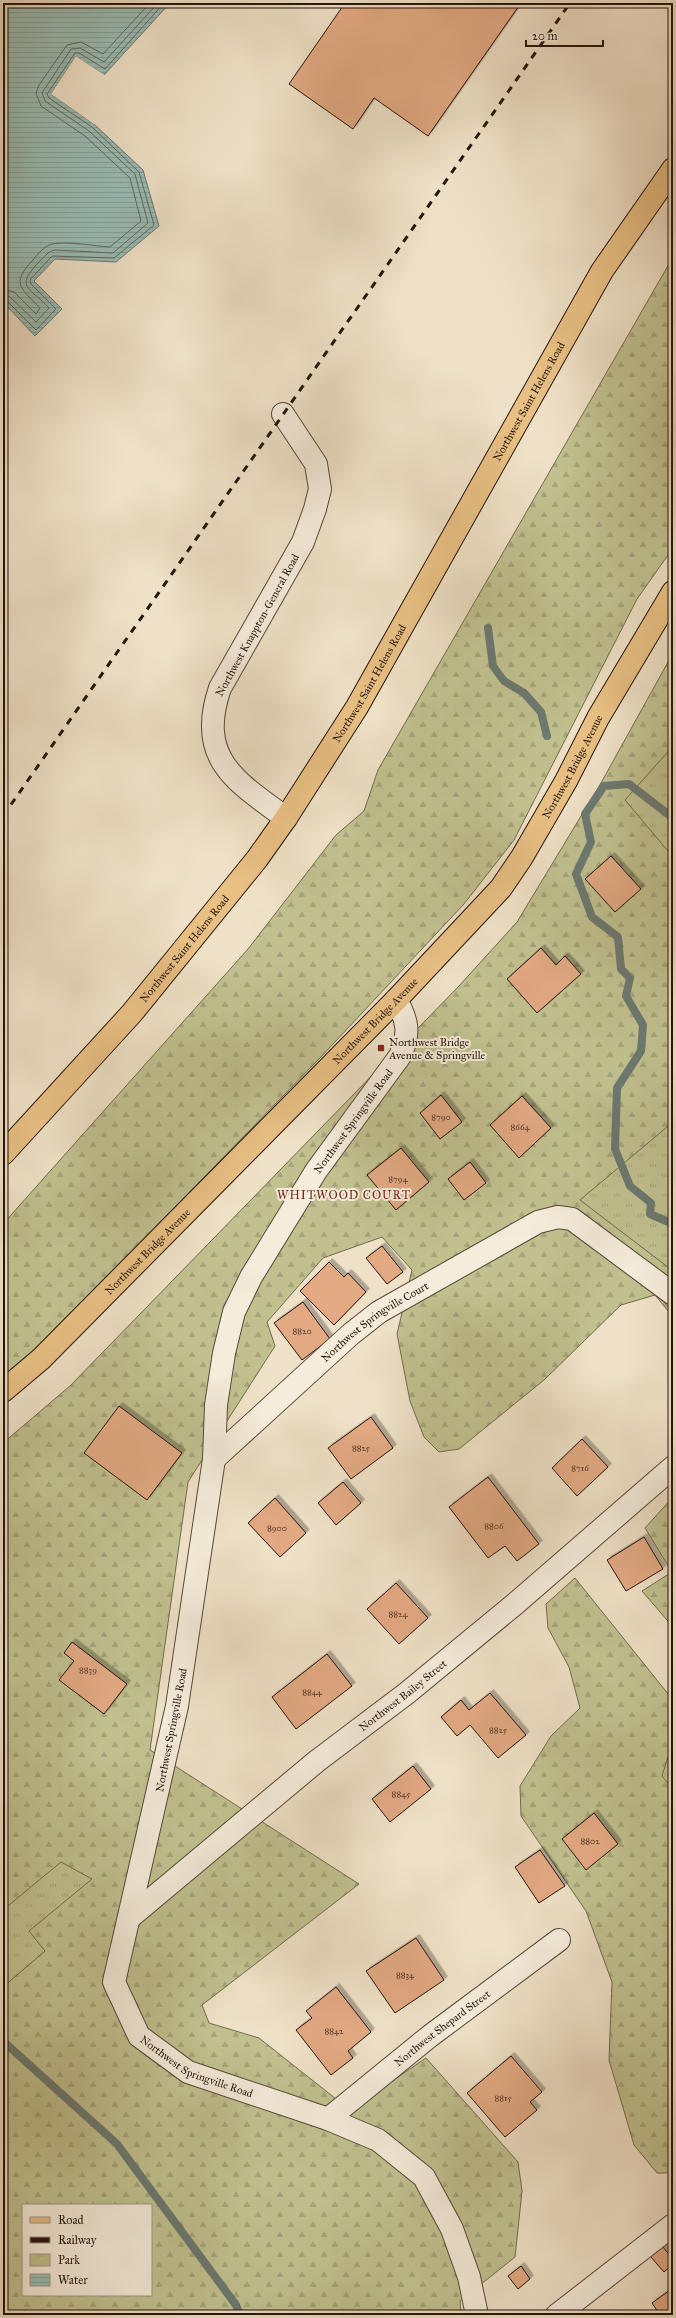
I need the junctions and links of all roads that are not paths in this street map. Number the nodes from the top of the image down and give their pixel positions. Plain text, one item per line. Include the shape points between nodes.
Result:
1 (673, 170) edge
2 (283, 414) dead end
3 (673, 592) edge
4 (286, 818) junction
5 (396, 1000) junction
6 (3, 1154) edge
7 (673, 1294) edge
8 (3, 1391) edge
9 (214, 1459) junction
10 (673, 1467) edge
11 (129, 1918) junction
12 (559, 1940) dead end
13 (328, 2119) junction
14 (673, 2225) edge
15 (478, 2315) edge
16 (557, 2315) edge

1 - 4 main road, Northwest Saint Helens Road via 602,271 357,707
2 - 4 street, Northwest Knappton-General Road via 316,464 320,489 316,509 303,542 220,688 213,708 212,730 221,760 232,776
3 - 5 main road, Northwest Bridge Avenue via 598,718 566,781 522,857 492,899
4 - 6 main road, Northwest Saint Helens Road via 257,859 132,1013
5 - 8 main road, Northwest Bridge Avenue via 41,1358
5 - 9 street, Northwest Springville Road via 408,1027 400,1056 316,1171 251,1277 234,1312 224,1353 216,1405
7 - 9 street, Northwest Springville Court via 572,1219 558,1217 538,1222 379,1312 351,1334
9 - 11 street, Northwest Springville Road via 177,1706
10 - 11 street, Northwest Bailey Street via 516,1604 407,1693 317,1761
11 - 13 street, Northwest Springville Road via 114,1982 139,2036 188,2072
12 - 13 street, Northwest Shepard Street via 430,2036
13 - 15 street, Northwest Springville Road via 378,2140 424,2178 452,2229 469,2277
14 - 16 street

